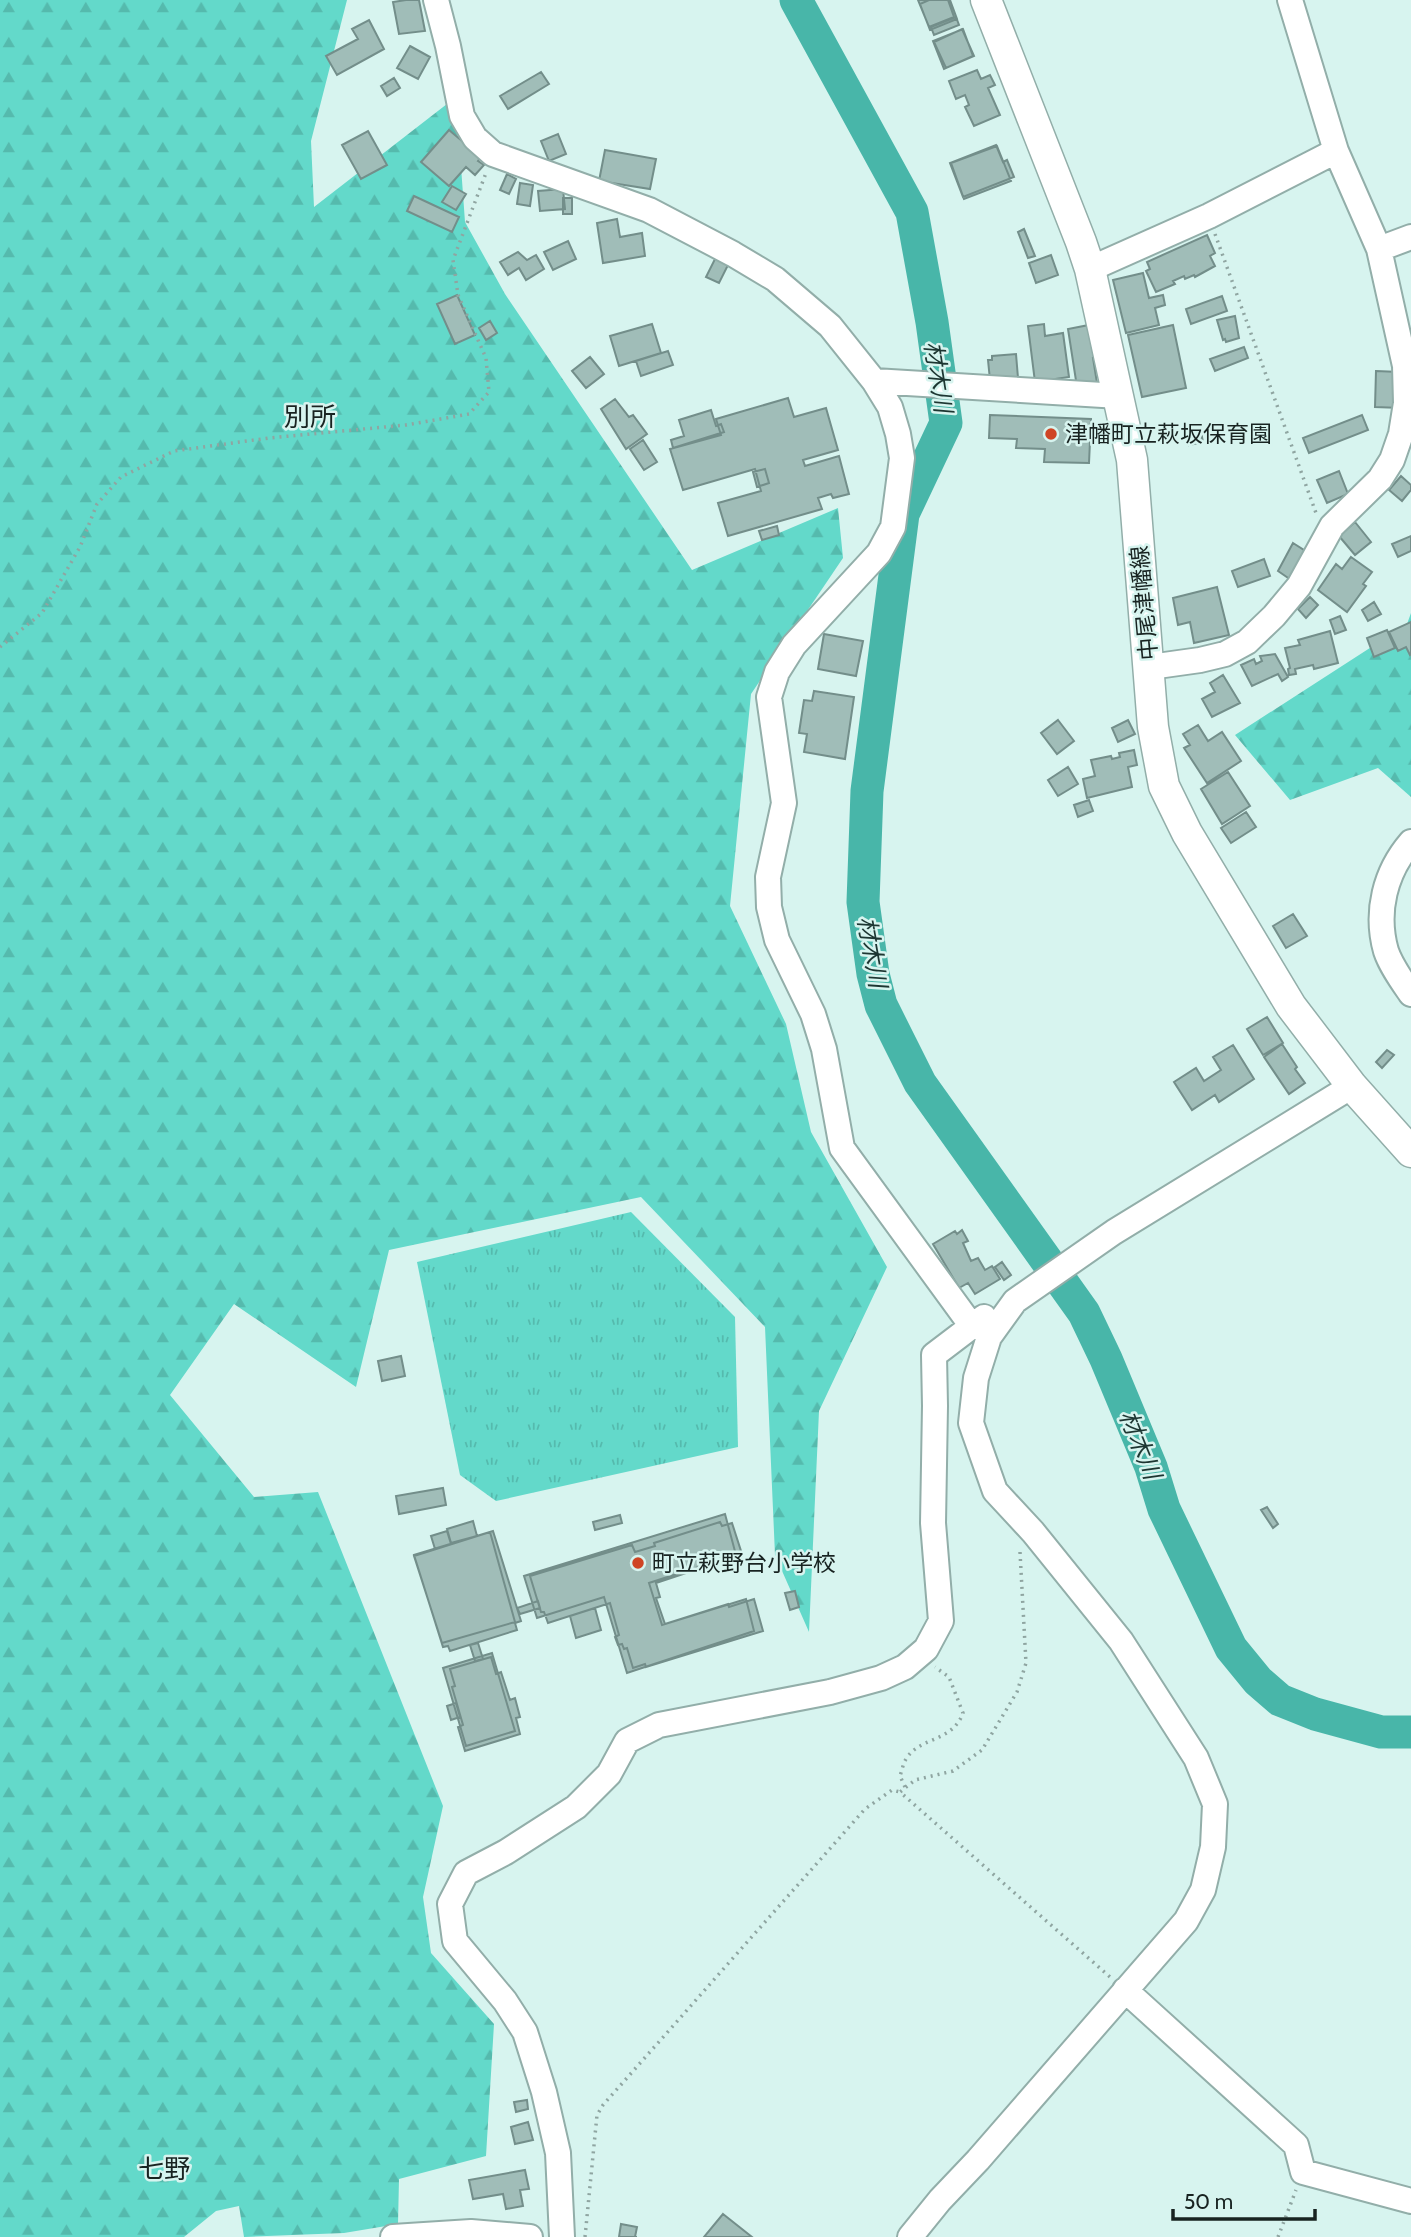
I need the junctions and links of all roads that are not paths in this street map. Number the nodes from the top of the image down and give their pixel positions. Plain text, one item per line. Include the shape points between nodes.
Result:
1 (436, 0) edge
2 (986, 0) edge
3 (1290, 0) edge
4 (1336, 151) junction
5 (1411, 237) edge
6 (1379, 249) junction
7 (1090, 269) junction
8 (874, 381) junction
9 (1119, 396) junction
10 (1150, 667) junction
11 (1411, 842) edge
12 (1411, 994) edge
13 (1352, 1086) junction
14 (1411, 1152) edge
15 (1015, 1301) junction
16 (971, 1325) junction
17 (1125, 1990) junction
18 (1411, 2201) edge
19 (393, 2237) edge
20 (530, 2237) edge
21 (562, 2237) edge
22 (911, 2237) edge

1 - 8 street via 462,116 475,138 493,154 649,210 775,279 830,326
2 - 7 main road, 中尾津幡線
3 - 4 street
4 - 6 street
4 - 7 street via 1209,216
5 - 6 street
6 - 10 street via 1405,366 1406,403 1392,460 1380,479 1332,526 1299,586 1247,642 1225,654
7 - 9 main road, 中尾津幡線
8 - 9 street
8 - 16 street via 890,407 902,458 893,527 879,553 794,645 777,672 769,697 784,803 768,877 769,907 777,940 813,1014 824,1049 842,1148
9 - 10 main road, 中尾津幡線 via 1132,460
10 - 13 main road, 中尾津幡線 via 1153,727 1164,786 1187,833 1292,1006
11 - 12 street via 1398,857 1385,886 1381,919 1387,951
13 - 14 main road, 中尾津幡線
13 - 15 street via 1114,1232
15 - 16 street
15 - 17 street via 989,1337 973,1400 971,1423 995,1491 1121,1641 1196,1758 1215,1804 1213,1847 1203,1889 1186,1921
16 - 21 street via 934,1355 933,1523 941,1621 926,1649 905,1667 880,1678 659,1725 627,1741 609,1774 576,1807 466,1873 450,1904 455,1941 525,2032 558,2153
17 - 18 street via 1296,2144 1303,2172
17 - 22 street
19 - 20 street via 471,2232

